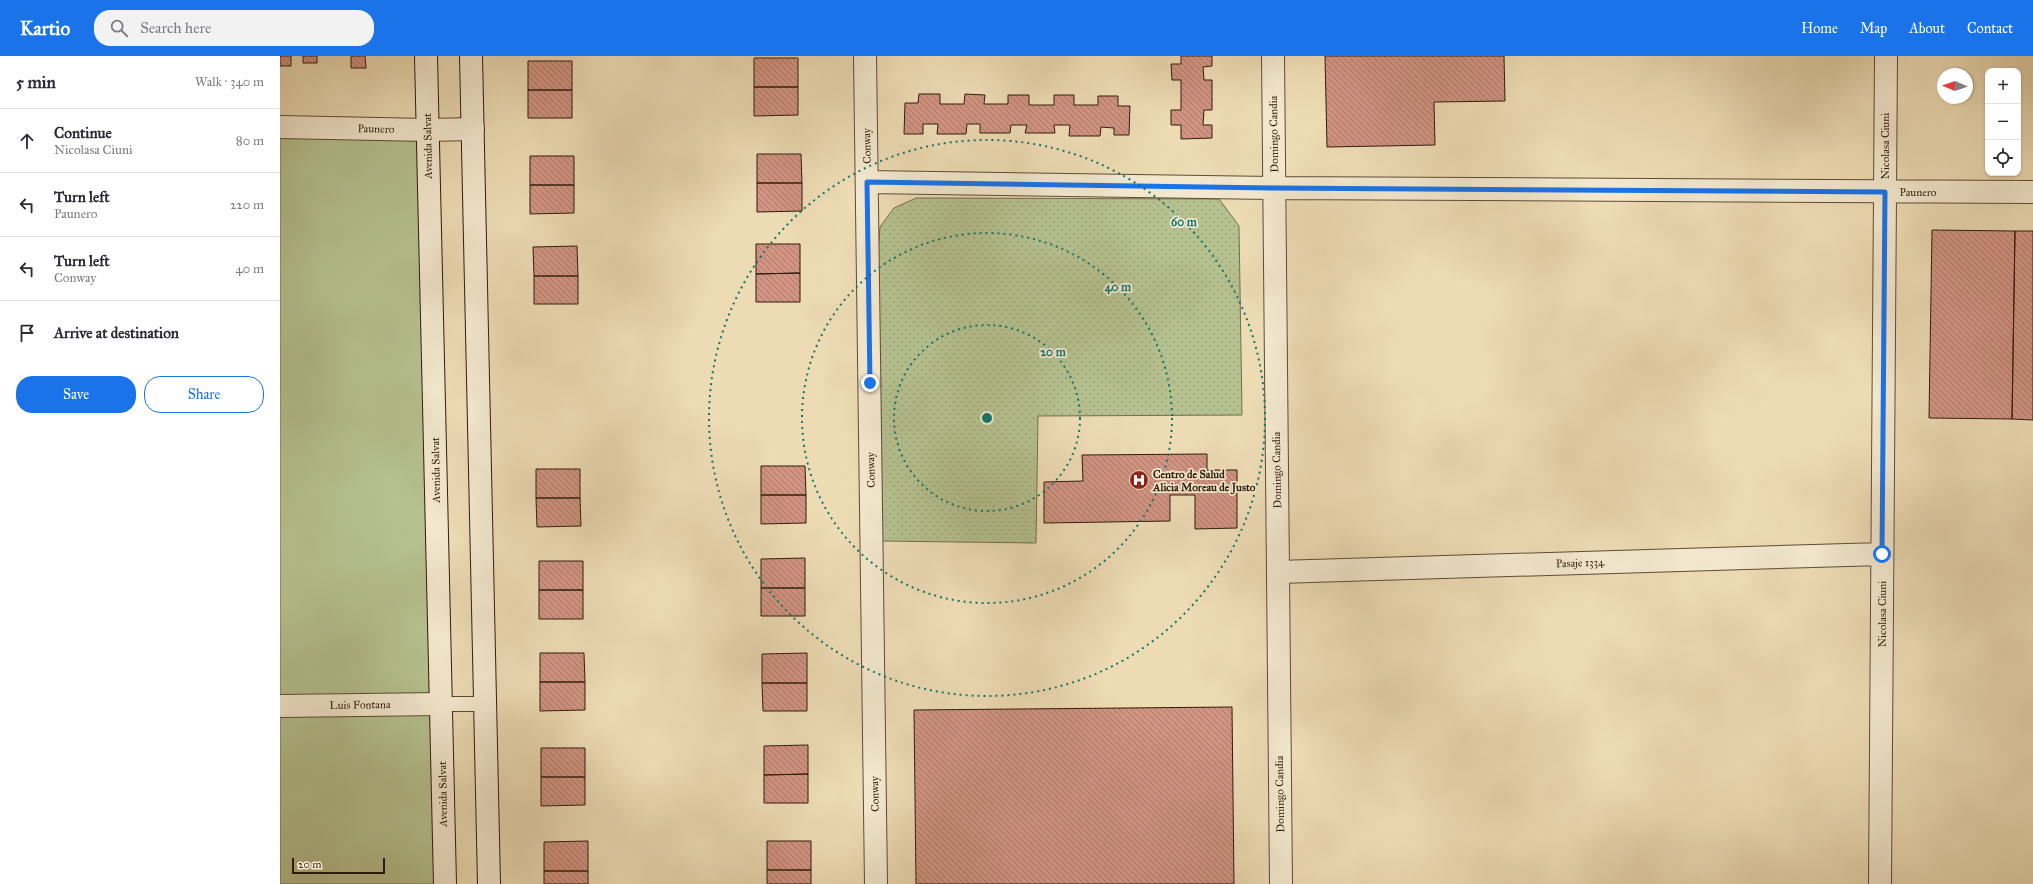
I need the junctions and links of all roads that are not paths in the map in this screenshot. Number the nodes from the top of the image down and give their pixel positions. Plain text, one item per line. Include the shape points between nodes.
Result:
1 (426, 56) edge
2 (471, 56) edge
3 (865, 56) edge
4 (1273, 56) edge
5 (1886, 56) edge
6 (280, 127) edge
7 (473, 129) junction
8 (428, 130) junction
9 (867, 182) junction
10 (1274, 188) junction
11 (1885, 192) junction
12 (2033, 192) edge
13 (1882, 554) junction
14 (1278, 572) junction
15 (441, 704) junction
16 (485, 704) junction
17 (280, 706) edge
18 (445, 884) edge
19 (489, 884) edge
20 (876, 884) edge
21 (1281, 884) edge
22 (1880, 884) edge

1 - 8 street, Avenida Salvat
2 - 7 street
3 - 9 street, Conway
4 - 10 street, Domingo Candia
5 - 11 street, Nicolasa Ciuni
6 - 8 street, Paunero
7 - 8 street, Paunero
7 - 16 street
8 - 15 street, Avenida Salvat
9 - 10 street, Paunero
9 - 20 street, Conway
10 - 11 street, Paunero
10 - 14 street, Domingo Candia
11 - 12 street, Paunero
11 - 13 street, Nicolasa Ciuni
13 - 14 street, Pasaje 1334
13 - 22 street, Nicolasa Ciuni
14 - 21 street, Domingo Candia
15 - 16 lane
15 - 17 street, Luis Fontana
15 - 18 street, Avenida Salvat
16 - 19 street

